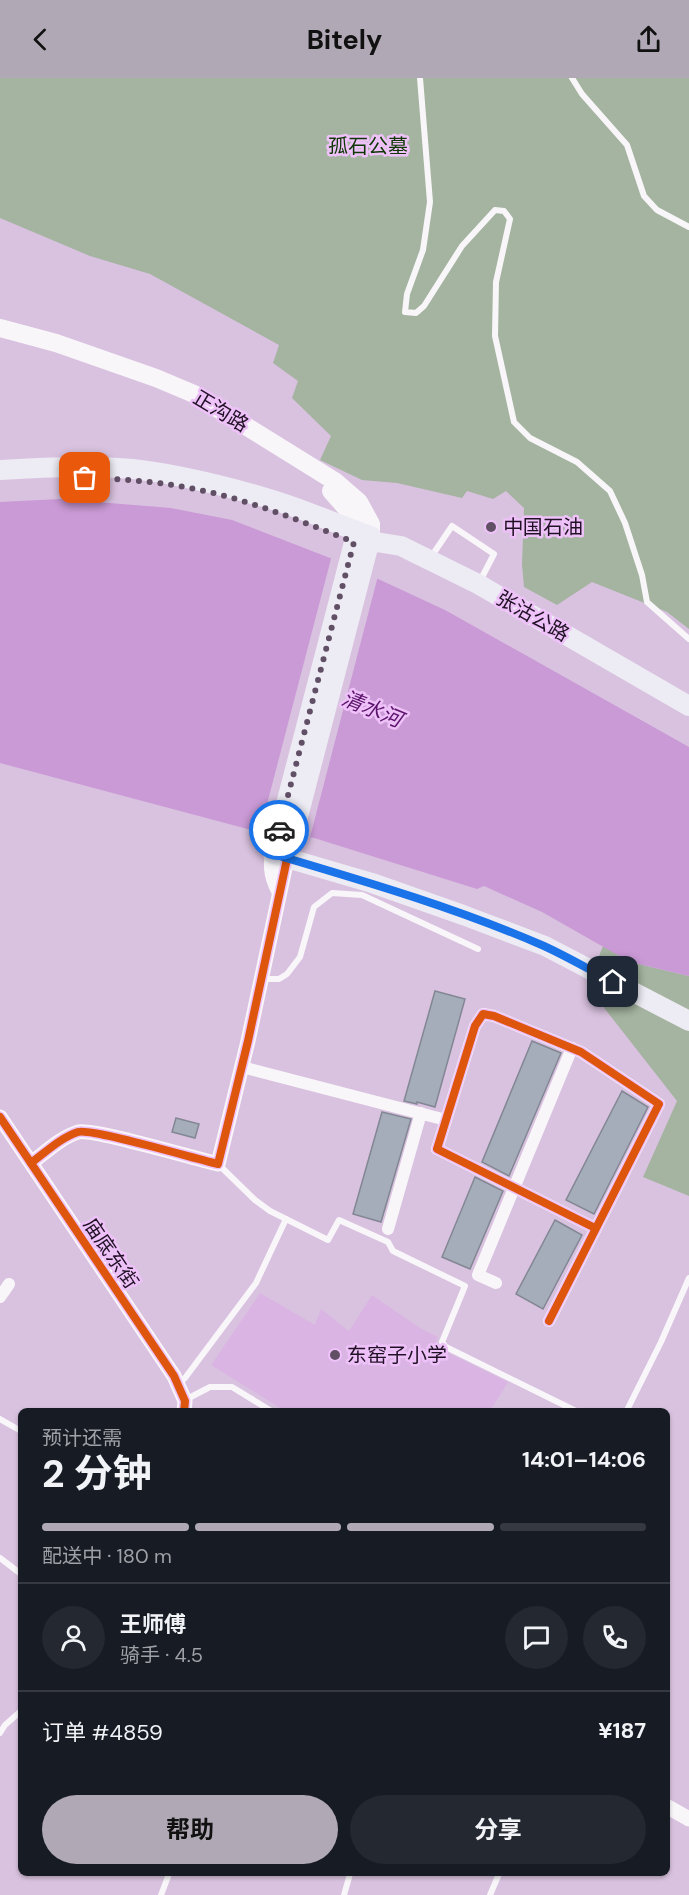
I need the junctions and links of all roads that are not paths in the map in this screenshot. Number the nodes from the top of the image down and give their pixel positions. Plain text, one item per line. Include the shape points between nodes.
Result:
1 (420, 78) edge
2 (572, 78) edge
3 (689, 227) edge
4 (0, 328) edge
5 (0, 339) edge
6 (0, 470) edge
7 (0, 479) edge
8 (364, 539) junction
9 (429, 560) junction
10 (478, 585) junction
11 (689, 639) edge
12 (689, 706) edge
13 (289, 859) junction
14 (478, 949) dead end
15 (261, 979) junction
16 (689, 1021) edge
17 (572, 1048) junction
18 (242, 1067) junction
19 (421, 1113) junction
20 (0, 1117) edge
21 (446, 1119) junction
22 (32, 1163) junction
23 (218, 1164) junction
24 (513, 1187) junction
25 (286, 1219) junction
26 (595, 1228) junction
27 (388, 1229) dead end
28 (689, 1278) edge
29 (496, 1283) dead end
30 (9, 1284) dead end
31 (0, 1297) edge
32 (549, 1321) dead end
33 (177, 1384) junction
34 (184, 1406) edge
35 (266, 1408) edge
36 (570, 1408) edge
37 (628, 1408) edge
38 (0, 1419) edge
39 (18, 1429) edge
40 (0, 1558) edge
41 (18, 1572) edge
42 (18, 1714) edge
43 (0, 1733) edge
44 (670, 1808) edge
45 (689, 1819) edge
46 (168, 1876) edge
47 (349, 1876) edge
48 (499, 1876) edge
49 (161, 1895) edge
50 (344, 1895) edge
51 (490, 1895) edge

1 - 11 lane via 430,202 423,250 407,294 405,312 416,313 424,306 462,246 495,210 504,211 510,219 496,282 495,336 514,422 530,438 577,462 610,491 625,523 647,602
2 - 3 lane via 627,145 644,196 657,210
4 - 8 main road, 正沟路 via 56,343 194,394 342,487 367,514 371,524
5 - 8 main road, 正沟路 via 54,352 189,400 330,489 354,517
6 - 8 main road via 132,469 192,478 311,512
7 - 8 main road via 131,479 191,488
8 - 9 main road, 张沽公路 via 400,546
8 - 13 main road via 285,837
9 - 10 main road, 张沽公路
9 - 10 lane via 452,526 495,554
10 - 12 main road, 张沽公路
13 - 15 street via 270,863 279,892
13 - 16 main road via 372,883 545,946
14 - 15 lane via 362,895 332,893 314,907 300,957 286,974 279,979
15 - 18 street
17 - 21 street via 483,1014 475,1026
17 - 24 street
17 - 26 street via 659,1104
18 - 19 street
18 - 23 street
19 - 21 street
19 - 27 street
20 - 22 street, 庙底东街
21 - 24 street via 437,1149
22 - 23 street via 80,1131
22 - 33 street, 庙底东街
23 - 25 lane via 255,1200
24 - 26 street
24 - 29 street via 478,1275
25 - 33 lane via 256,1283
25 - 36 lane via 328,1240 339,1220 388,1242 393,1251 465,1286 442,1342 446,1347
26 - 32 street
28 - 37 lane
30 - 31 street
33 - 34 street, 庙底东街
34 - 35 lane via 210,1387 232,1387
38 - 39 lane
40 - 41 lane
42 - 43 lane
44 - 45 street
46 - 49 lane
47 - 50 lane
48 - 51 lane

